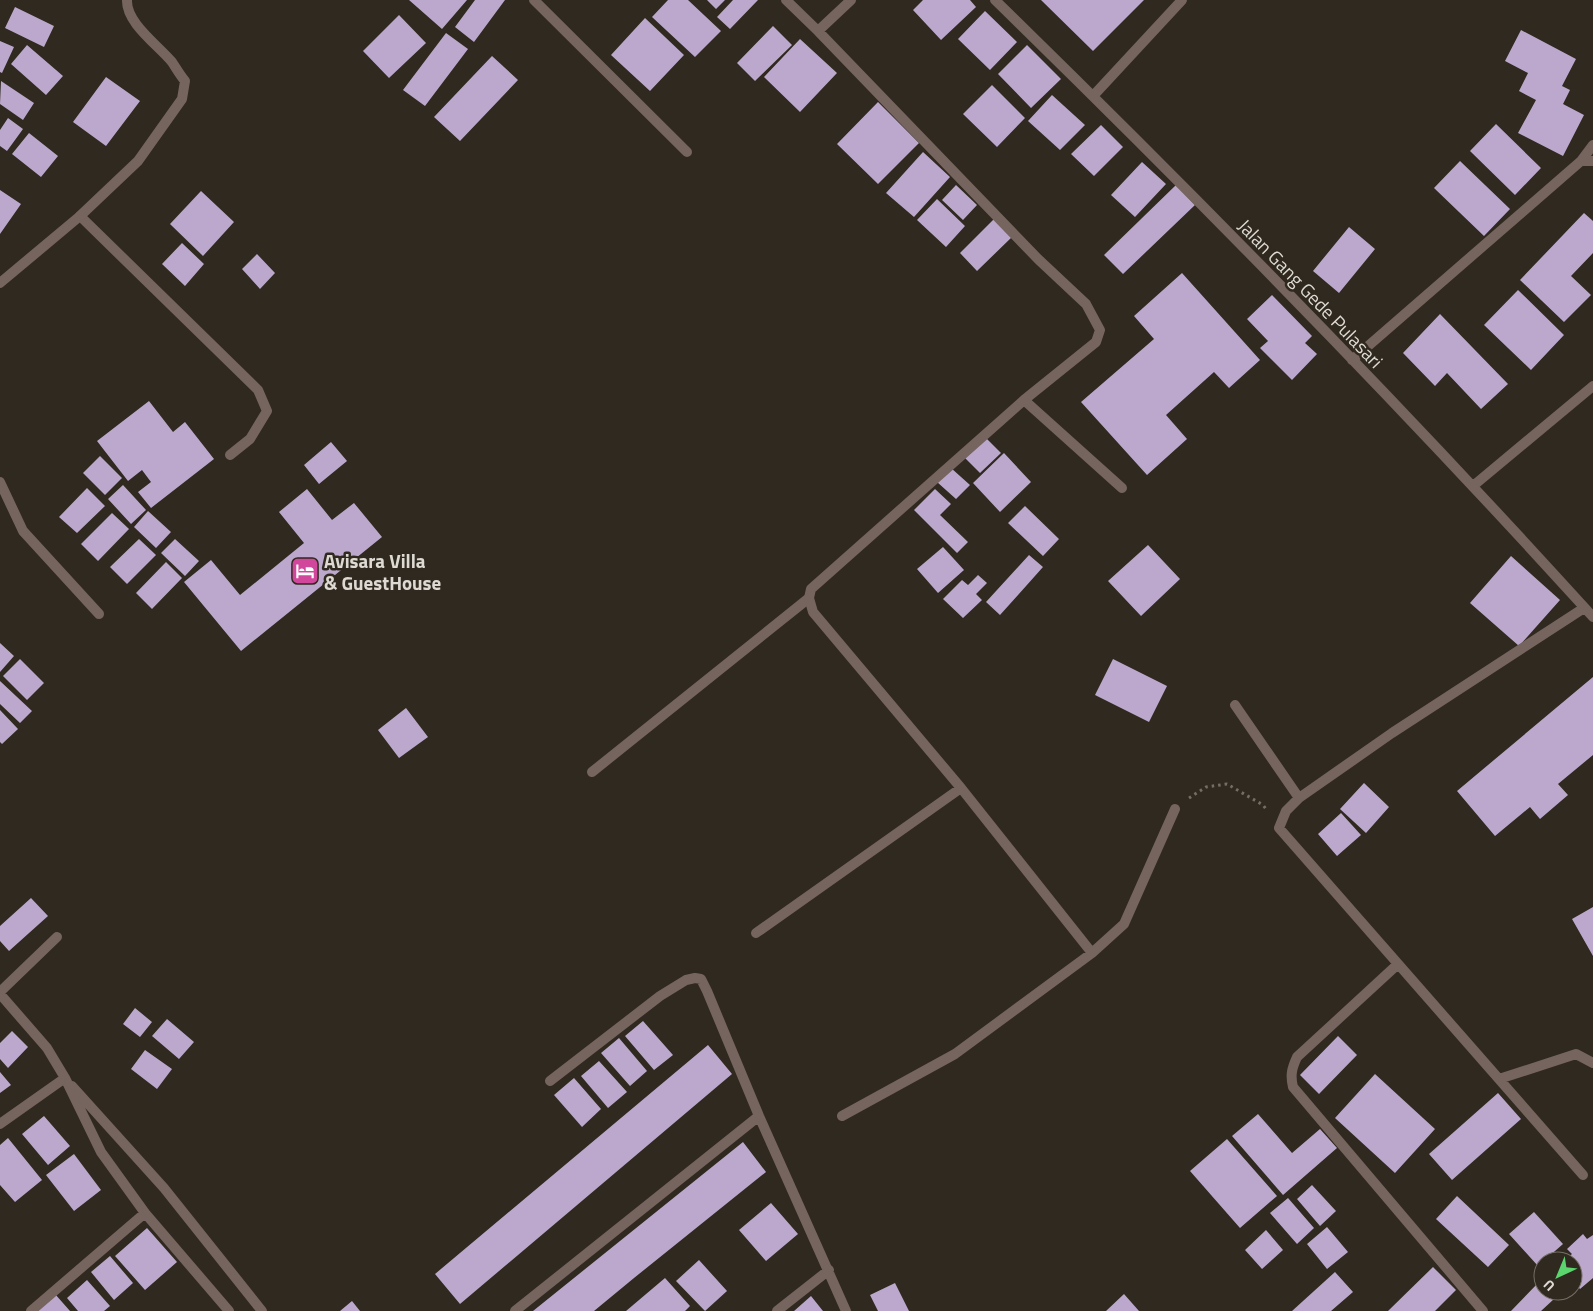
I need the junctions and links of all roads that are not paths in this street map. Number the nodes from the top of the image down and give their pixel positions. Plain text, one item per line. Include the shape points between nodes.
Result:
1 (127, 0) edge
2 (534, 0) edge
3 (786, 0) edge
4 (851, 0) edge
5 (995, 0) edge
6 (1182, 0) edge
7 (818, 31) junction
8 (1093, 96) junction
9 (1593, 145) edge
10 (687, 152) dead end
11 (1581, 161) junction
12 (1593, 161) edge
13 (80, 216) junction
14 (0, 283) edge
15 (1352, 360) junction
16 (1593, 386) edge
17 (1024, 400) junction
18 (230, 455) dead end
19 (0, 482) edge
20 (1473, 486) junction
21 (1122, 488) dead end
22 (809, 598) junction
23 (1584, 608) junction
24 (99, 614) dead end
25 (1593, 618) edge
26 (1235, 705) dead end
27 (592, 772) dead end
28 (961, 788) junction
29 (1299, 798) junction
30 (1175, 809) road end
31 (756, 933) dead end
32 (57, 938) dead end
33 (1092, 954) junction
34 (1398, 964) junction
35 (0, 993) edge
36 (1593, 1062) edge
37 (65, 1078) junction
38 (1499, 1079) junction
39 (550, 1081) dead end
40 (759, 1116) junction
41 (842, 1116) dead end
42 (0, 1124) edge
43 (1583, 1175) dead end
44 (145, 1213) junction
45 (828, 1270) junction
46 (31, 1311) edge
47 (229, 1311) edge
48 (262, 1311) edge
49 (515, 1311) edge
50 (777, 1311) edge
51 (846, 1311) edge
52 (1483, 1311) edge

1 - 13 street via 134,21 185,81 182,99 138,161
2 - 10 street
3 - 7 street
4 - 7 street
5 - 8 street, Jalan Gang Gede Pulasari
6 - 8 street
7 - 17 street via 1038,259 1086,304 1095,319 1100,330 1096,342
8 - 15 street, Jalan Gang Gede Pulasari
9 - 11 street
11 - 12 street
11 - 15 street
13 - 14 street
13 - 18 street via 258,390 267,411 250,439
15 - 20 street, Jalan Gang Gede Pulasari
16 - 20 street
17 - 21 street
17 - 22 street via 810,589
19 - 24 street via 23,530
20 - 23 street, Jalan Gang Gede Pulasari
22 - 27 street
22 - 28 street via 813,612
23 - 25 street, Jalan Gang Gede Pulasari
23 - 29 street
26 - 29 street
28 - 31 street
28 - 33 street
29 - 34 street via 1286,811 1279,828
30 - 33 street via 1124,924
32 - 35 street
33 - 41 street via 955,1054
34 - 38 street
34 - 52 street via 1297,1057 1291,1079 1293,1087
35 - 37 street via 48,1048
36 - 38 street via 1576,1054
37 - 42 street
37 - 44 street via 101,1152
37 - 48 street via 164,1188
38 - 43 street
39 - 40 street via 660,996 686,980 701,979
40 - 45 street
40 - 49 street
44 - 46 street
44 - 47 street
45 - 50 street
45 - 51 street

